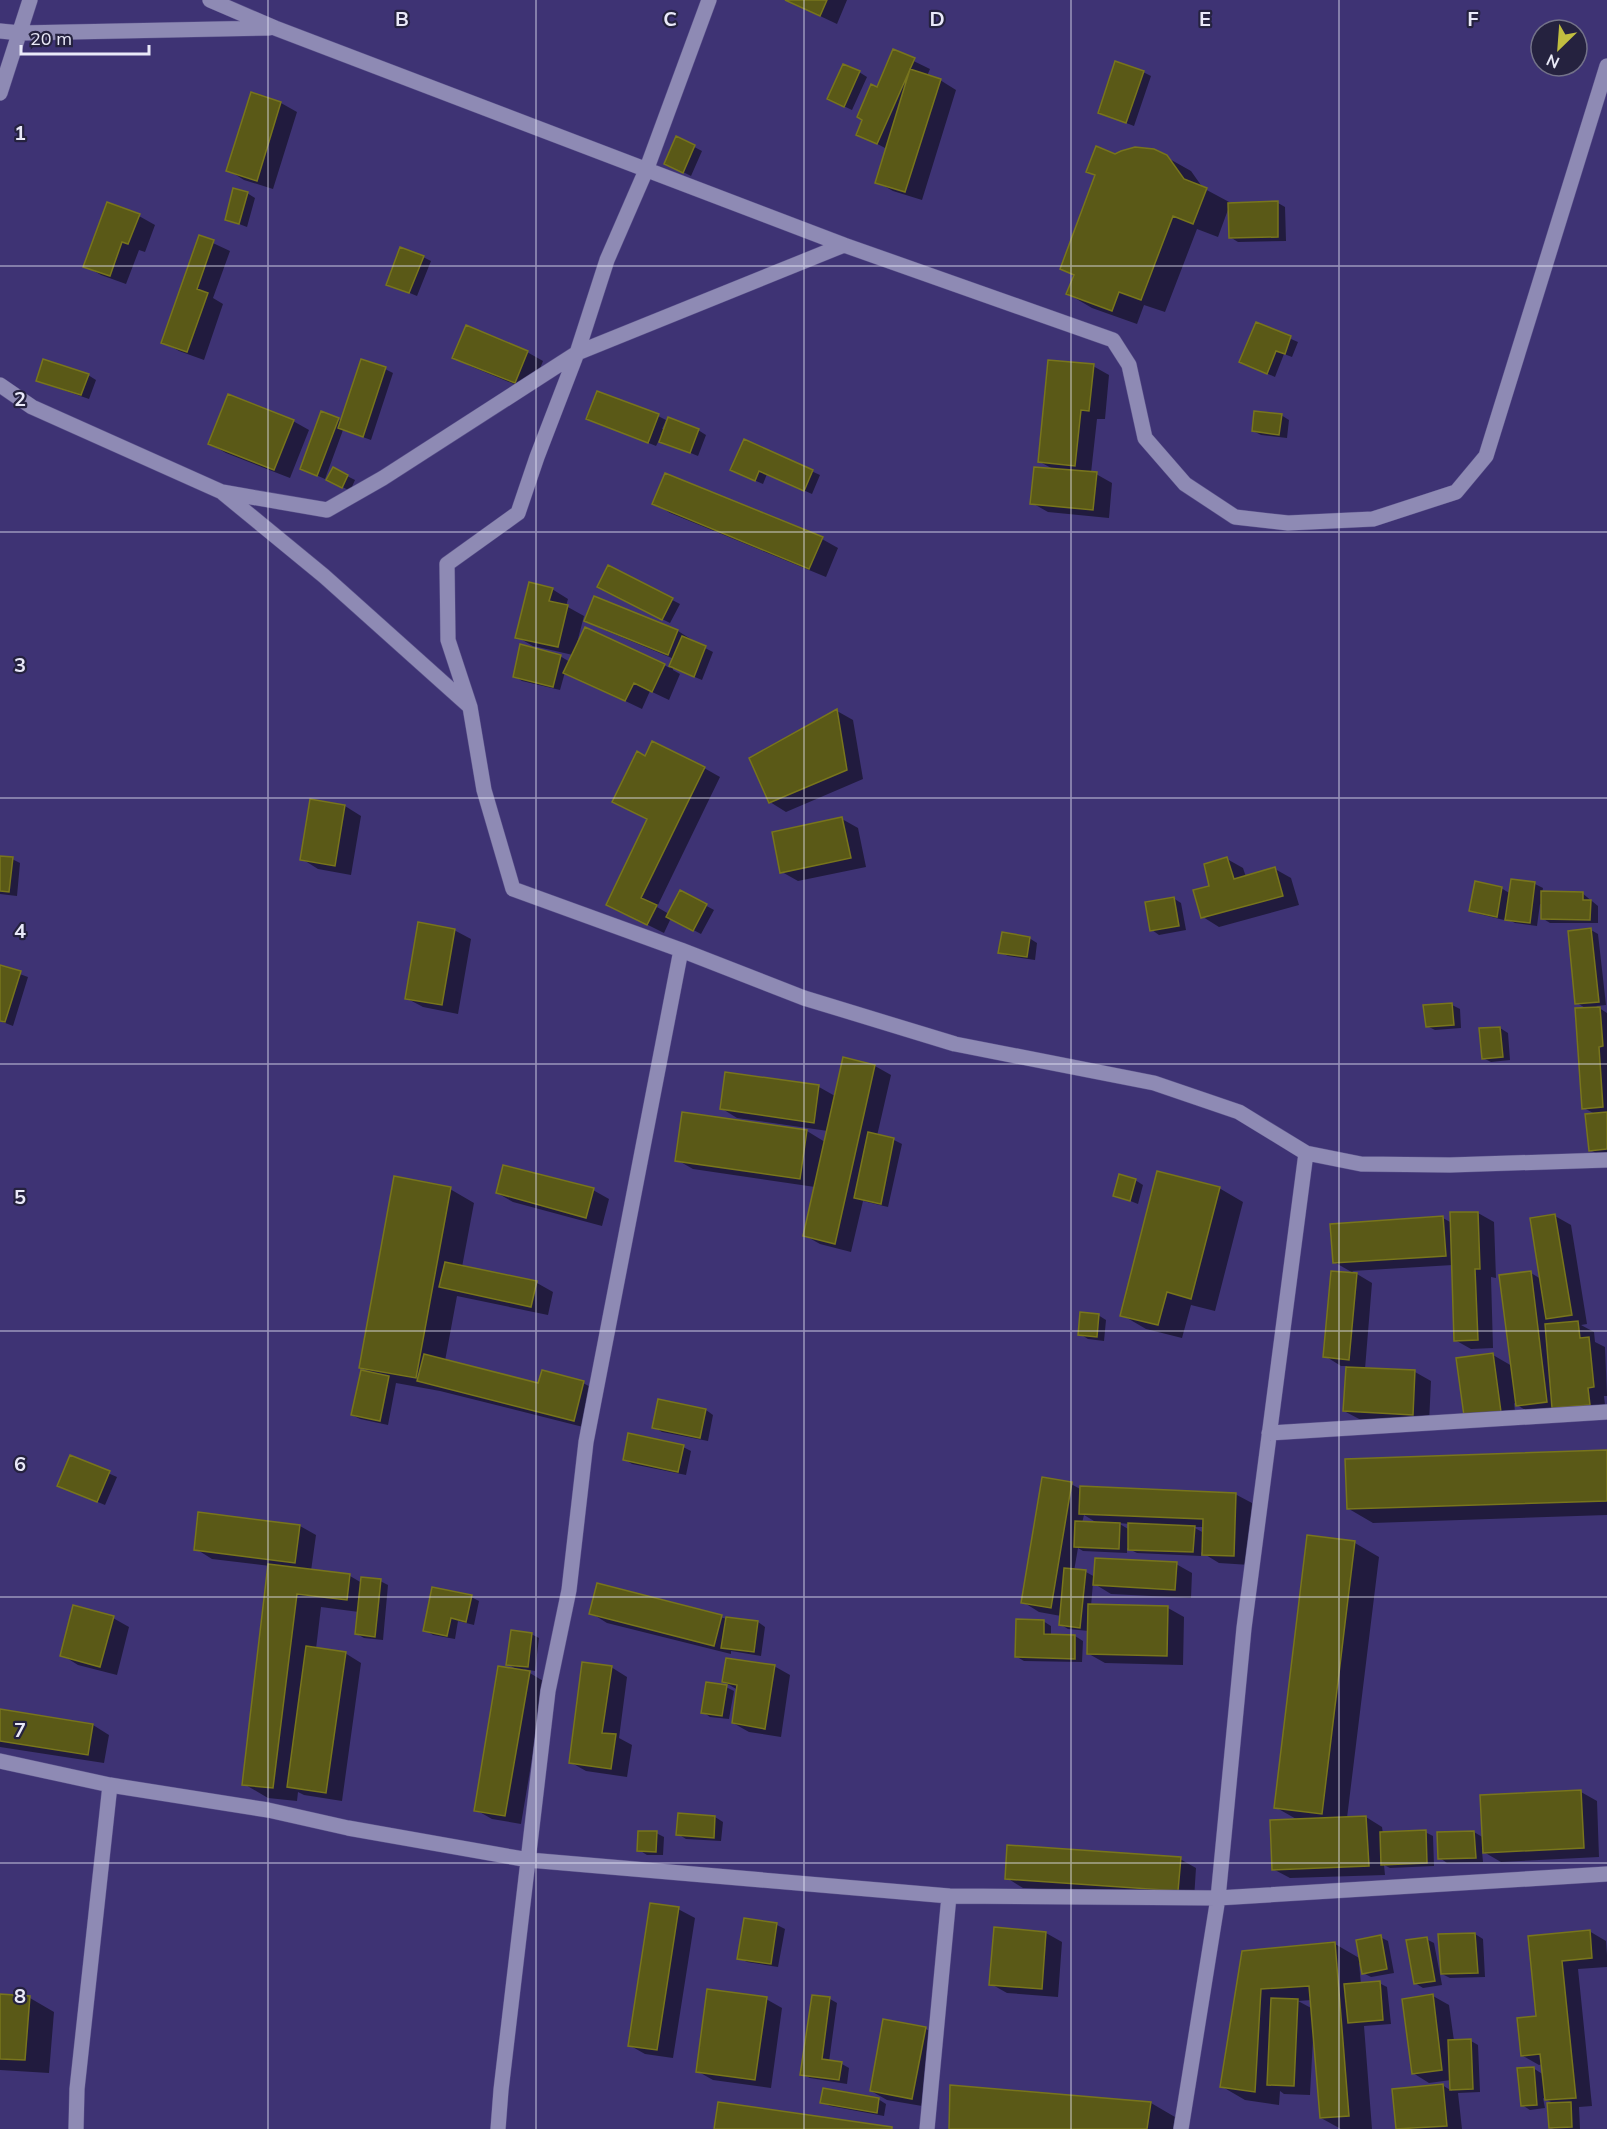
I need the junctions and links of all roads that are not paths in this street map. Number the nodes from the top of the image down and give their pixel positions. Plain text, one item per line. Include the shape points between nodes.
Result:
1 (30, 0) edge
2 (210, 0) edge
3 (709, 0) edge
4 (275, 28) junction
5 (0, 31) edge
6 (20, 33) junction
7 (1607, 66) edge
8 (0, 93) edge
9 (647, 168) junction
10 (844, 245) junction
11 (577, 353) junction
12 (0, 386) edge
13 (222, 492) junction
14 (470, 707) junction
15 (681, 950) junction
16 (1306, 1153) junction
17 (1607, 1160) edge
18 (1607, 1412) edge
19 (1269, 1433) junction
20 (0, 1761) edge
21 (110, 1785) junction
22 (529, 1860) junction
23 (1607, 1874) edge
24 (949, 1896) junction
25 (1218, 1898) junction
26 (76, 2129) edge
27 (498, 2129) edge
28 (927, 2129) edge
29 (1180, 2129) edge

1 - 6 street
2 - 4 street
3 - 9 street
4 - 6 street
4 - 9 street
5 - 6 street
6 - 8 street
7 - 10 street via 1486,456 1456,492 1373,519 1288,523 1235,517 1185,484 1145,438 1129,365 1113,340
9 - 10 street
9 - 11 street via 607,260
10 - 11 street
11 - 13 street via 327,510
11 - 14 street via 519,513 447,564 448,640
12 - 13 street via 32,407
13 - 14 street via 324,576
14 - 15 street via 484,790 513,889
15 - 16 street via 804,998 955,1044 1154,1083 1239,1112
15 - 22 street via 586,1442 568,1590 548,1691
16 - 17 street via 1361,1164
16 - 19 street
18 - 19 street
19 - 25 street via 1244,1628
20 - 21 street
21 - 22 street via 268,1810
21 - 26 street
22 - 24 street
22 - 27 street
23 - 25 street
24 - 25 street
24 - 28 street
25 - 29 street

